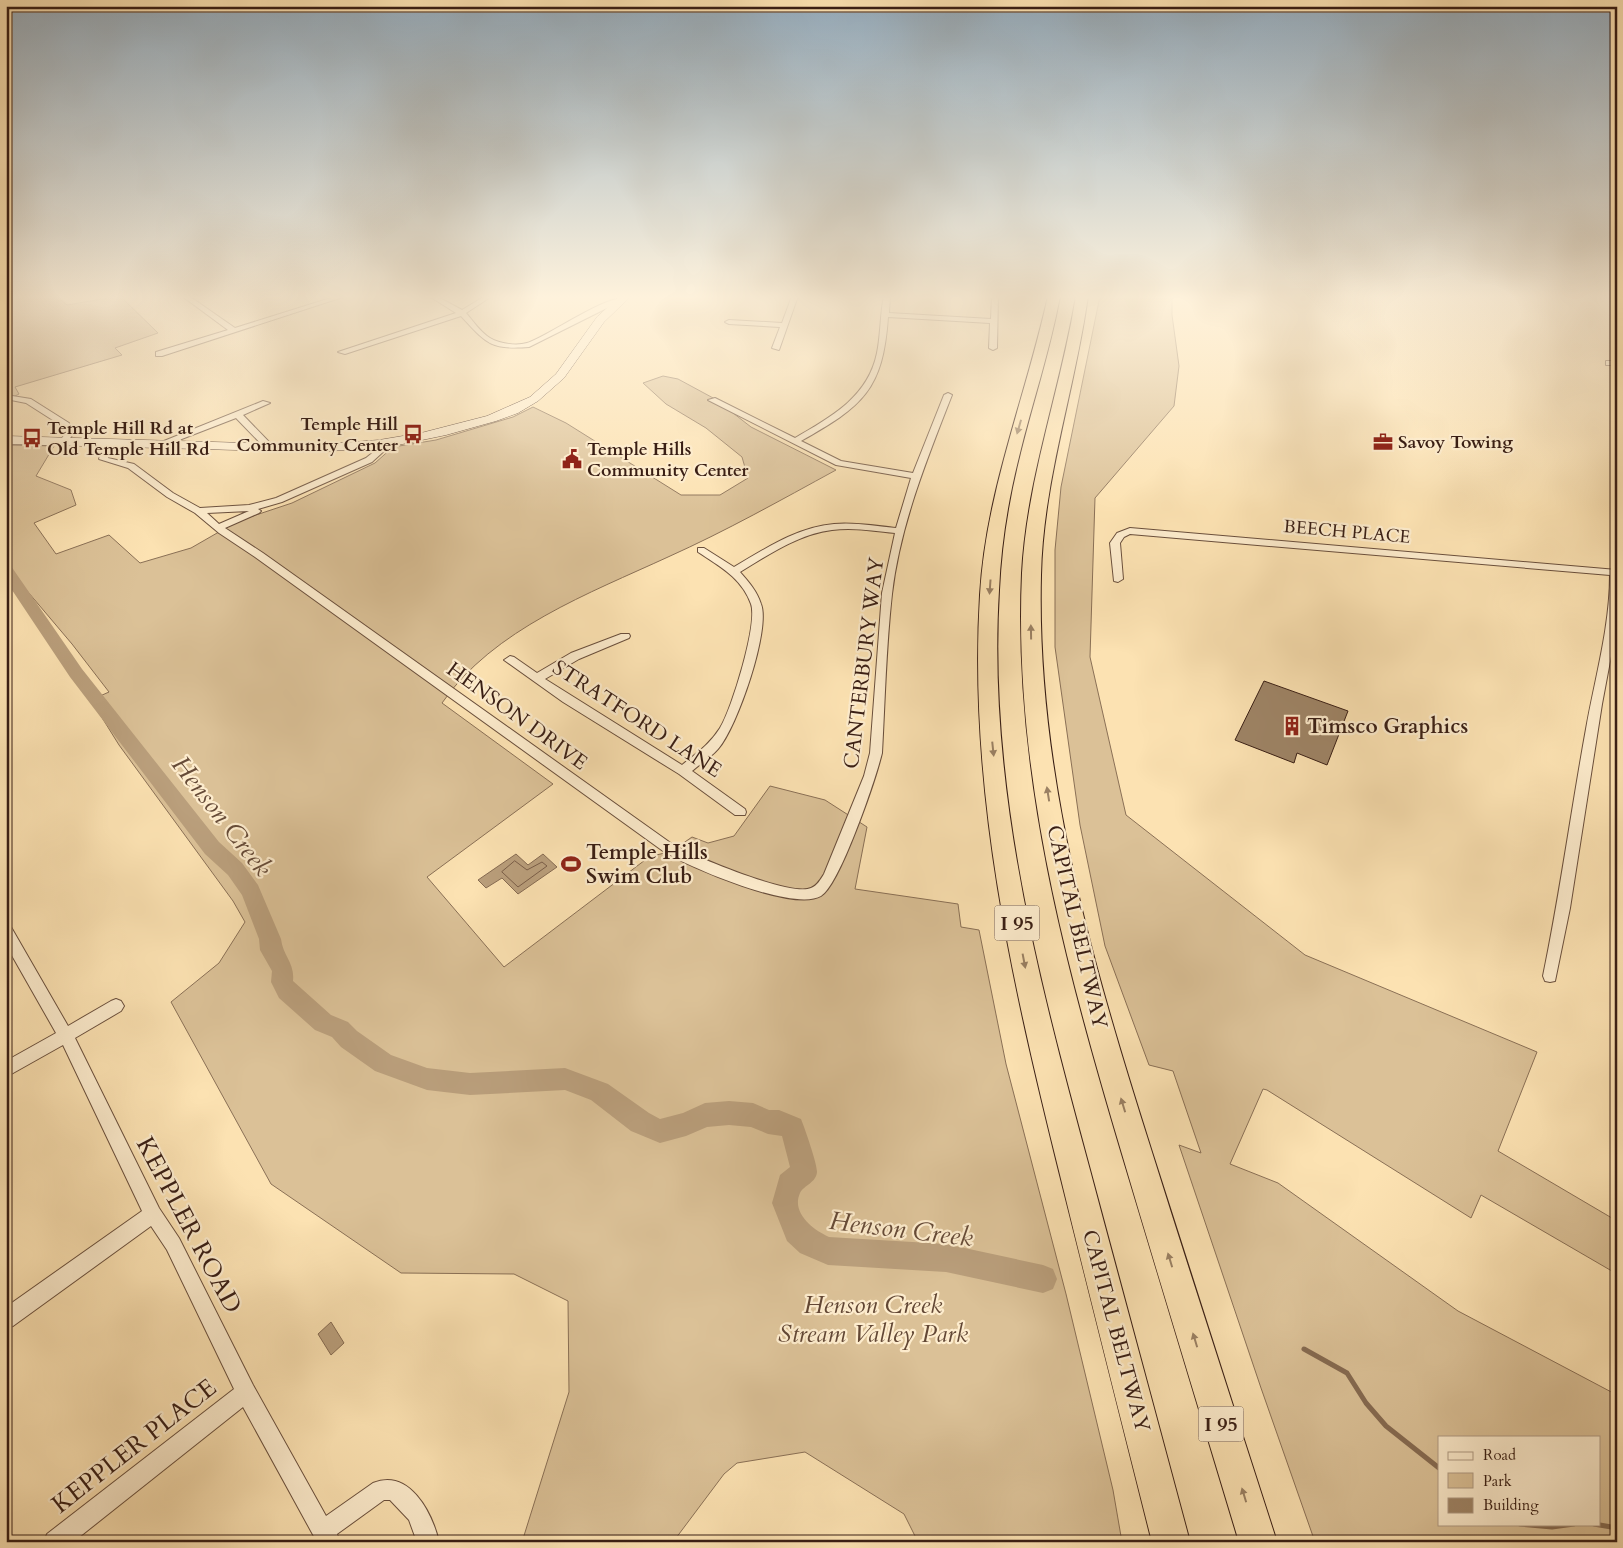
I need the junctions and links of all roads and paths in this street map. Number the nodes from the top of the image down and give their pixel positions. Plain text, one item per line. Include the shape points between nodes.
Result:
1 (566, 368) edge
2 (876, 368) edge
3 (1034, 368) edge
4 (1066, 368) edge
5 (948, 395) dead end
6 (6, 398) edge
7 (712, 400) dead end
8 (266, 403) dead end
9 (238, 415) junction
10 (6, 440) edge
11 (795, 441) junction
12 (63, 442) junction
13 (107, 444) junction
14 (382, 444) junction
15 (158, 445) junction
16 (270, 448) junction
17 (916, 476) junction
18 (279, 500) junction
19 (198, 510) junction
20 (218, 528) junction
21 (900, 531) junction
22 (701, 550) dead end
23 (734, 571) junction
24 (1616, 573) edge
25 (1118, 580) dead end
26 (625, 636) dead end
27 (510, 660) dead end
28 (538, 678) junction
29 (683, 771) junction
30 (740, 812) dead end
31 (830, 876) joint
32 (6, 931) edge
33 (1550, 976) dead end
34 (116, 1006) dead end
35 (66, 1036) junction
36 (6, 1070) edge
37 (153, 1214) junction
38 (6, 1319) edge
39 (246, 1392) junction
40 (326, 1536) edge
41 (55, 1542) edge
42 (428, 1542) edge
43 (1171, 1542) edge
44 (1258, 1542) edge

1 - 14 main road via 556,382 518,408 478,423
2 - 11 street via 860,397 831,420
3 -> 43 highway, CAPITAL BELTWAY / I 95 via 1011,455 992,555 988,639 999,812 1027,974 1055,1098
44 -> 4 highway, CAPITAL BELTWAY / I 95 via 1117,1088 1087,980 1051,816 1040,741 1031,642 1031,600 1035,524
5 - 17 street, CANTERBURY WAY
6 - 12 street via 28,401 66,425 69,434
7 - 11 street
8 - 9 street
9 - 15 street
9 - 16 street
10 - 12 main road
11 - 17 street via 839,463
12 - 13 main road
13 - 15 main road
13 - 19 street, HENSON DRIVE via 103,459 131,466 170,495
14 - 16 main road
14 - 18 street via 380,451 369,460
15 - 16 main road
17 - 21 street, CANTERBURY WAY
18 - 19 street via 249,508
18 - 20 street
19 - 20 street, HENSON DRIVE
20 - 31 street, HENSON DRIVE via 546,763 682,855 798,896 824,888
21 - 23 street via 837,526 817,529
21 - 31 street, CANTERBURY WAY via 887,593 876,753
22 - 23 street
23 - 29 street via 753,594 757,605 757,629 738,700 727,727 714,746
24 - 25 street, BEECH PLACE via 1130,531 1122,533 1115,543
24 - 33 street via 1611,627
26 - 28 street via 575,656
27 - 28 street, STRATFORD LANE
28 - 29 street, STRATFORD LANE
29 - 30 street, STRATFORD LANE
32 - 35 street, KEPPLER ROAD
34 - 35 street
35 - 36 street
35 - 37 street, KEPPLER ROAD
37 - 38 street
37 - 39 street, KEPPLER ROAD via 173,1244
39 - 40 street, KEPPLER ROAD
39 - 41 street, KEPPLER PLACE
40 - 42 street via 380,1490 393,1489 407,1499 423,1521

